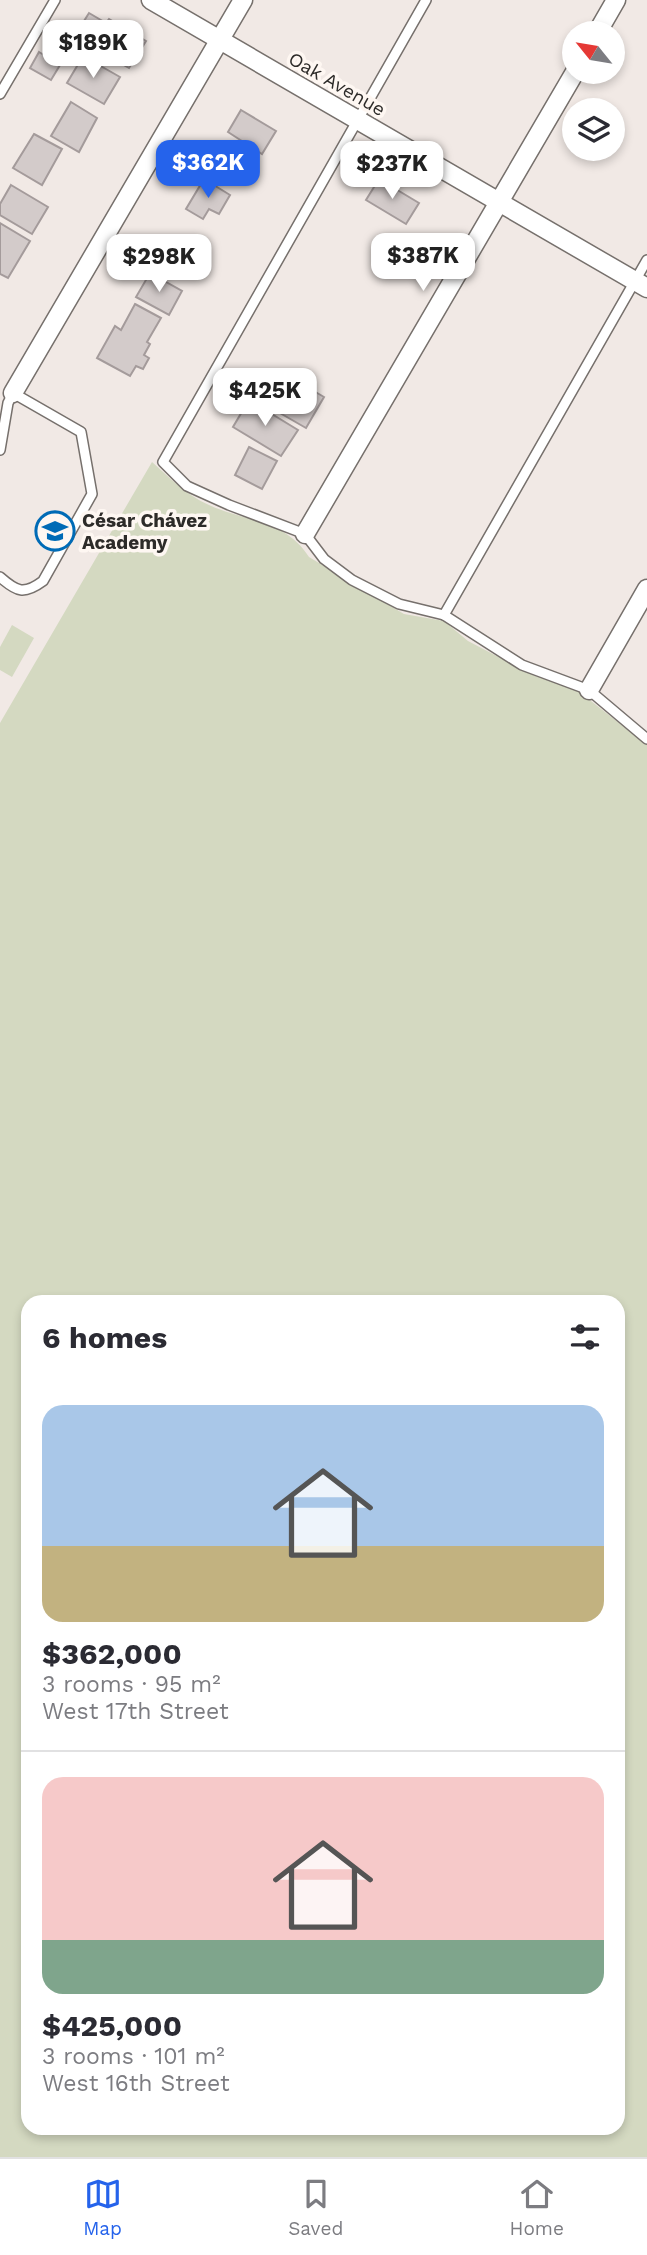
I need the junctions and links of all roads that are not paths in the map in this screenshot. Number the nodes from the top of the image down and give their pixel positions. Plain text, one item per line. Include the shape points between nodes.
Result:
1 (55, 0) edge
2 (151, 0) edge
3 (243, 0) edge
4 (426, 0) edge
5 (616, 0) edge
6 (604, 21) edge
7 (219, 40) junction
8 (568, 84) edge
9 (0, 94) edge
10 (356, 119) junction
11 (499, 202) junction
12 (647, 260) edge
13 (641, 284) edge
14 (13, 393) junction
15 (0, 450) edge
16 (305, 534) junction
17 (0, 577) edge
18 (647, 589) edge
19 (444, 615) junction
20 (589, 690) junction
21 (647, 738) edge

1 - 9 lane
2 - 7 street, Oak Avenue
3 - 7 street
4 - 10 lane
5 - 6 street
7 - 10 street, Oak Avenue
7 - 14 street
8 - 11 street
10 - 11 street, Oak Avenue
10 - 16 lane via 163,462 187,486
11 - 13 street, Oak Avenue
11 - 16 street
12 - 13 lane
13 - 19 lane
14 - 15 lane
14 - 17 lane via 81,432 92,494 43,581 30,591 20,591
16 - 19 lane via 324,559 352,580 399,604
18 - 20 street
19 - 20 lane via 522,665
20 - 21 lane

